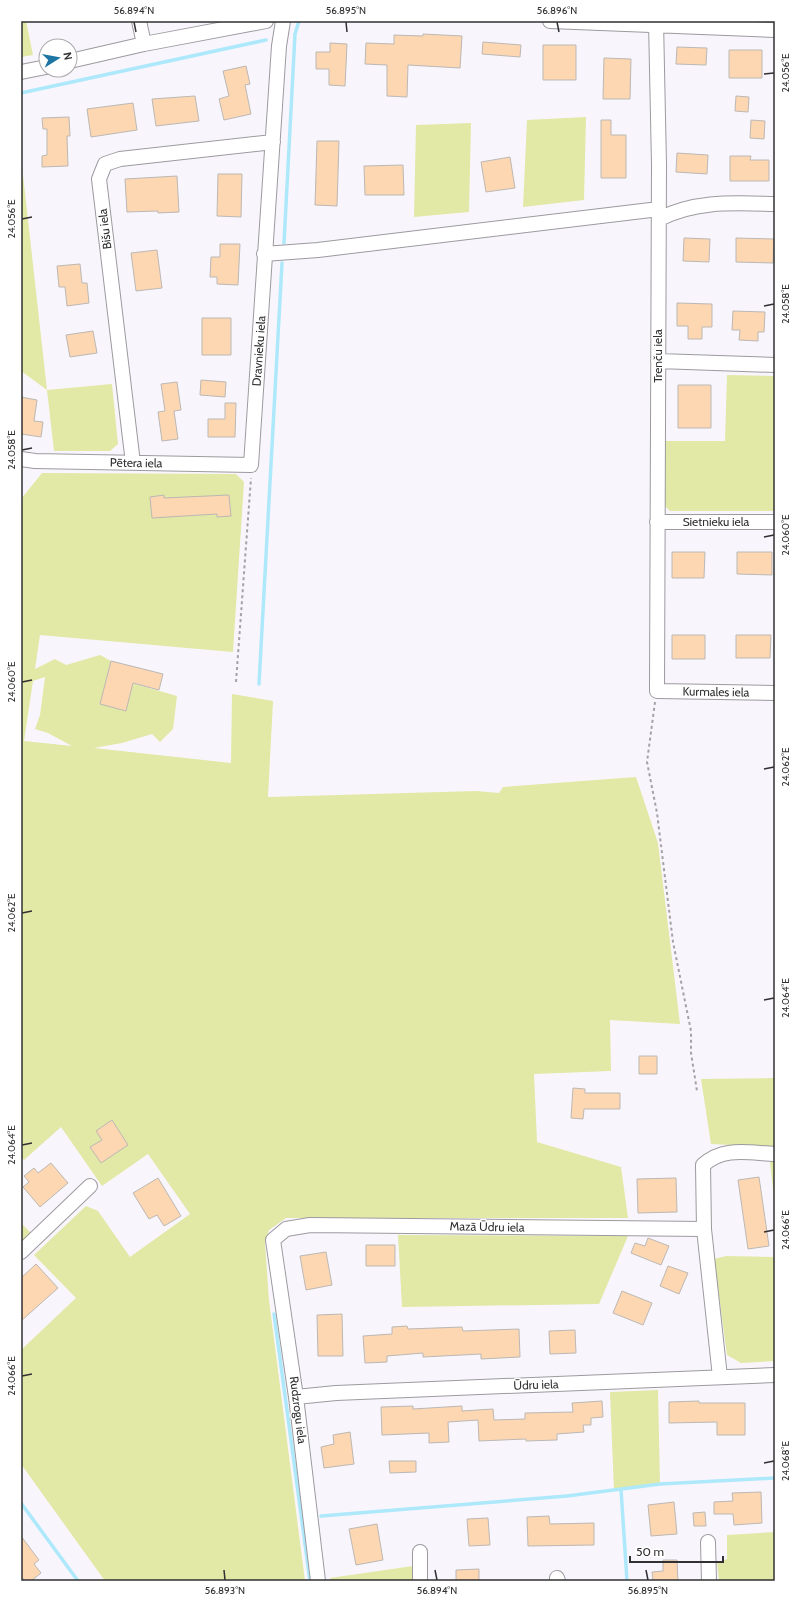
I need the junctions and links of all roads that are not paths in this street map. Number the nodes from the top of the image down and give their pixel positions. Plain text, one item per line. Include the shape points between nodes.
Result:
1 (139, 21) edge
2 (267, 21) edge
3 (283, 21) edge
4 (550, 21) edge
5 (656, 24) edge
6 (775, 30) edge
7 (144, 44) junction
8 (78, 59) edge
9 (38, 68) edge
10 (21, 72) edge
11 (273, 142) junction
12 (775, 204) edge
13 (659, 214) junction
14 (264, 254) junction
15 (658, 361) junction
16 (775, 365) edge
17 (21, 459) edge
18 (133, 463) junction
19 (252, 465) joint
20 (657, 522) junction
21 (775, 522) edge
22 (657, 691) joint
23 (775, 693) edge
24 (775, 1154) edge
25 (90, 1186) dead end
26 (704, 1229) junction
27 (274, 1240) joint
28 (21, 1252) edge
29 (775, 1375) edge
30 (720, 1377) junction
31 (296, 1397) junction
32 (708, 1542) dead end
33 (420, 1552) dead end
34 (318, 1581) edge
35 (420, 1581) edge
36 (709, 1581) edge

1 - 7 street
2 - 3 street
2 - 7 street
3 - 11 street, Dravnieku iela
4 - 5 street
5 - 6 street
5 - 13 street, Trenču iela
7 - 8 street
9 - 10 street
11 - 14 street, Dravnieku iela
11 - 18 street, Bišu iela via 120,159 105,164 99,179
12 - 13 street via 708,203
13 - 14 street
13 - 15 street, Trenču iela
14 - 19 street, Dravnieku iela
15 - 16 street
15 - 20 street, Trenču iela
17 - 18 street, Pētera iela
18 - 19 street, Pētera iela
20 - 21 street, Sietnieku iela
20 - 22 street, Trenču iela
22 - 23 street, Kurmales iela
24 - 26 street via 725,1152 712,1157 703,1165
25 - 28 street
26 - 27 street, Mazā Ūdru iela via 310,1225 286,1229
26 - 30 street
27 - 31 street, Rudzrogu iela
29 - 30 street, Ūdru iela
30 - 31 street, Ūdru iela via 336,1393
31 - 34 street, Rudzrogu iela
32 - 36 street
33 - 35 street

